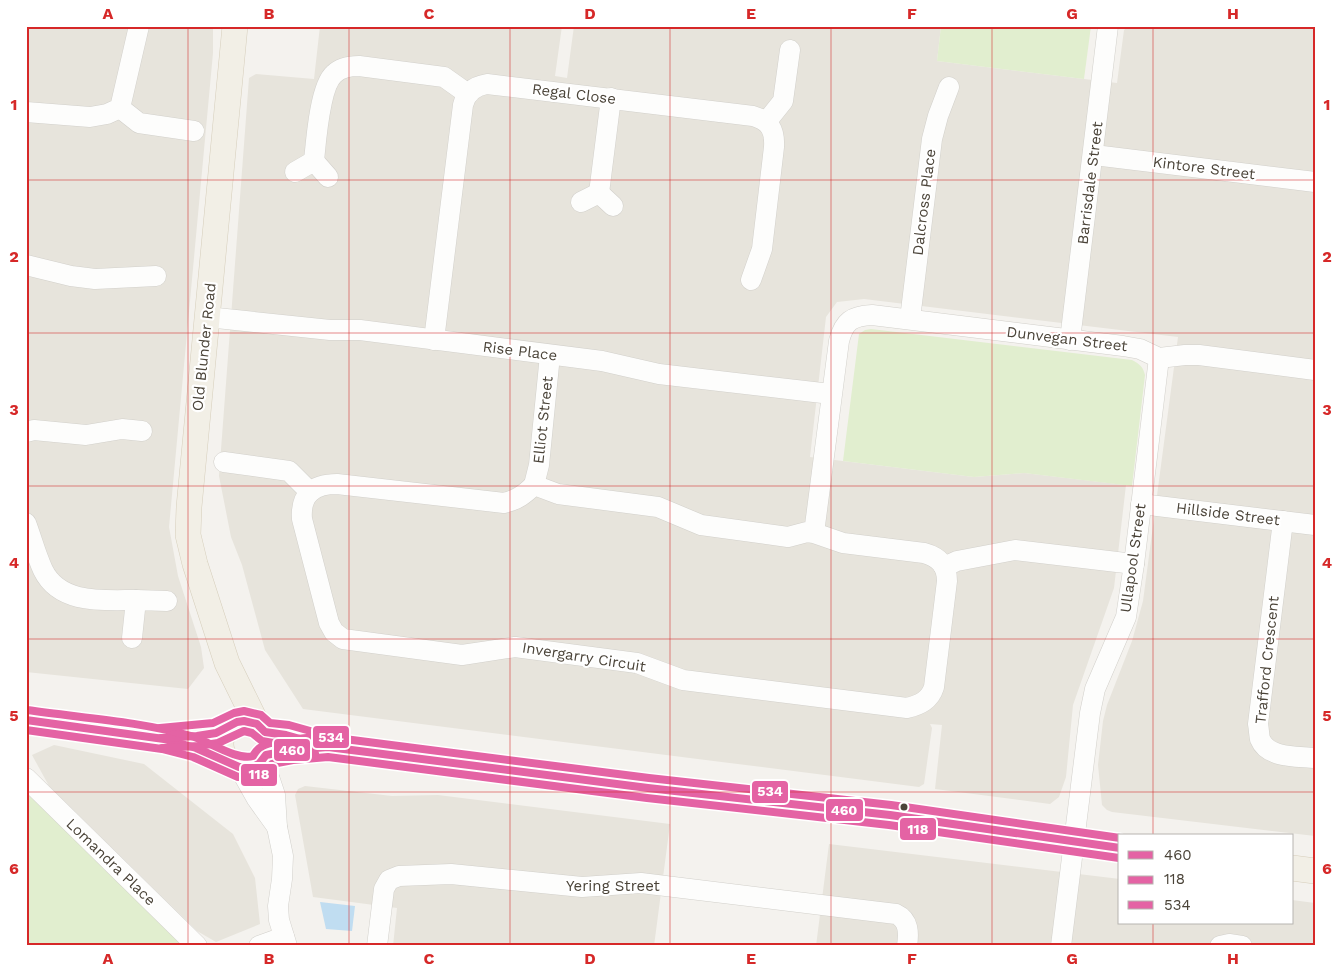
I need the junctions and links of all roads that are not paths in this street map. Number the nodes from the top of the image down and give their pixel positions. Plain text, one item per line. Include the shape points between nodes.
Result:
1 (139, 26) edge
2 (235, 26) edge
3 (1108, 26) edge
4 (790, 50) dead end
5 (949, 87) dead end
6 (468, 94) junction
7 (611, 98) junction
8 (120, 108) junction
9 (26, 112) edge
10 (767, 121) junction
11 (194, 130) dead end
12 (1094, 155) junction
13 (314, 161) junction
14 (295, 172) dead end
15 (328, 177) dead end
16 (1315, 182) edge
17 (581, 202) dead end
18 (26, 265) edge
19 (156, 276) dead end
20 (751, 280) dead end
21 (207, 317) junction
22 (910, 319) junction
23 (434, 340) junction
24 (1070, 340) junction
25 (550, 355) junction
26 (1159, 358) junction
27 (1315, 370) edge
28 (831, 394) junction
29 (142, 431) dead end
30 (26, 432) edge
31 (224, 462) dead end
32 (534, 485) junction
33 (310, 492) junction
34 (1141, 504) junction
35 (1283, 521) junction
36 (26, 523) edge
37 (1315, 524) edge
38 (814, 533) junction
39 (1134, 564) junction
40 (944, 567) junction
41 (136, 600) junction
42 (167, 601) dead end
43 (132, 638) dead end
44 (227, 663) junction
45 (26, 720) edge
46 (229, 727) junction
47 (164, 739) junction
48 (263, 742) junction
49 (1315, 758) edge
50 (235, 766) junction
51 (26, 778) edge
52 (277, 827) junction
53 (1074, 842) junction
54 (1118, 848) edge
55 (1294, 868) edge
56 (1315, 871) edge
57 (286, 942) edge
58 (198, 946) edge
59 (258, 946) edge
60 (377, 946) edge
61 (907, 946) edge
62 (1061, 946) edge
63 (1220, 946) edge
64 (1242, 946) edge

1 - 8 street
2 - 21 main road, Old Blunder Road
3 - 12 street, Barrisdale Street
4 - 10 street via 783,101
5 - 22 street, Dalcross Place via 932,139
6 - 7 street, Regal Close via 479,85 487,84
6 - 13 street via 444,77 359,66 339,70 332,75 324,93
6 - 23 street via 463,105
7 - 10 street, Regal Close via 753,116
7 - 17 street via 606,199
8 - 9 street via 90,116
8 - 11 street via 139,123
10 - 20 street via 774,132 774,147 762,249
12 - 16 street, Kintore Street
12 - 24 street, Barrisdale Street
13 - 14 street
13 - 15 street
18 - 19 street via 95,279
21 - 23 street, Rise Place
21 - 44 main road, Old Blunder Road via 188,535
22 - 24 street, Dunvegan Street
22 - 28 street, Dunvegan Street via 872,314 859,315 848,321 838,341
23 - 25 street, Rise Place
24 - 26 street, Dunvegan Street via 1131,348
25 - 28 street, Rise Place via 602,361 659,374
25 - 32 street, Elliot Street
26 - 27 street, Dunvegan Street via 1199,355
26 - 34 street, Ullapool Street
28 - 38 street
29 - 30 street via 122,429 86,435
31 - 33 street via 289,471
32 - 33 street via 515,500 504,503 337,484 326,484
32 - 38 street via 558,494 658,507 701,525 788,537
33 - 40 street, Invergarry Circuit via 301,508 302,519 330,623 334,632 343,639 462,655 515,647 637,663 683,680 907,708 925,701 932,693 947,581
34 - 35 street, Hillside Street
34 - 39 street, Ullapool Street
35 - 37 street, Hillside Street
35 - 49 street, Trafford Crescent via 1258,724 1264,746 1275,754
36 - 41 street via 44,572 57,587 88,600
38 - 40 street via 843,543 932,555
39 - 40 street via 1015,550 957,561
39 - 53 street, Ullapool Street via 1126,617 1096,689 1090,713
41 - 42 street
41 - 43 street
44 - 46 main road, Old Blunder Road via 231,703
44 - 48 main road, Old Blunder Road
45 - 47 main road
46 - 47 main road via 197,736
46 - 48 main road via 244,721
46 - 50 main road via 222,736 222,752
47 - 50 main road via 196,748
48 - 50 main road via 252,767
48 - 52 street via 275,795
48 - 53 main road via 292,750 328,747 890,815
50 - 52 street
51 - 58 street, Lomandra Place
52 - 57 street via 283,856 278,906
53 - 54 main road
53 - 62 street, Ullapool Street
55 - 56 main road
57 - 59 street
60 - 61 street, Yering Street via 384,889 389,880 399,876 451,874 582,887 641,883 896,914 906,922 909,933
63 - 64 street

